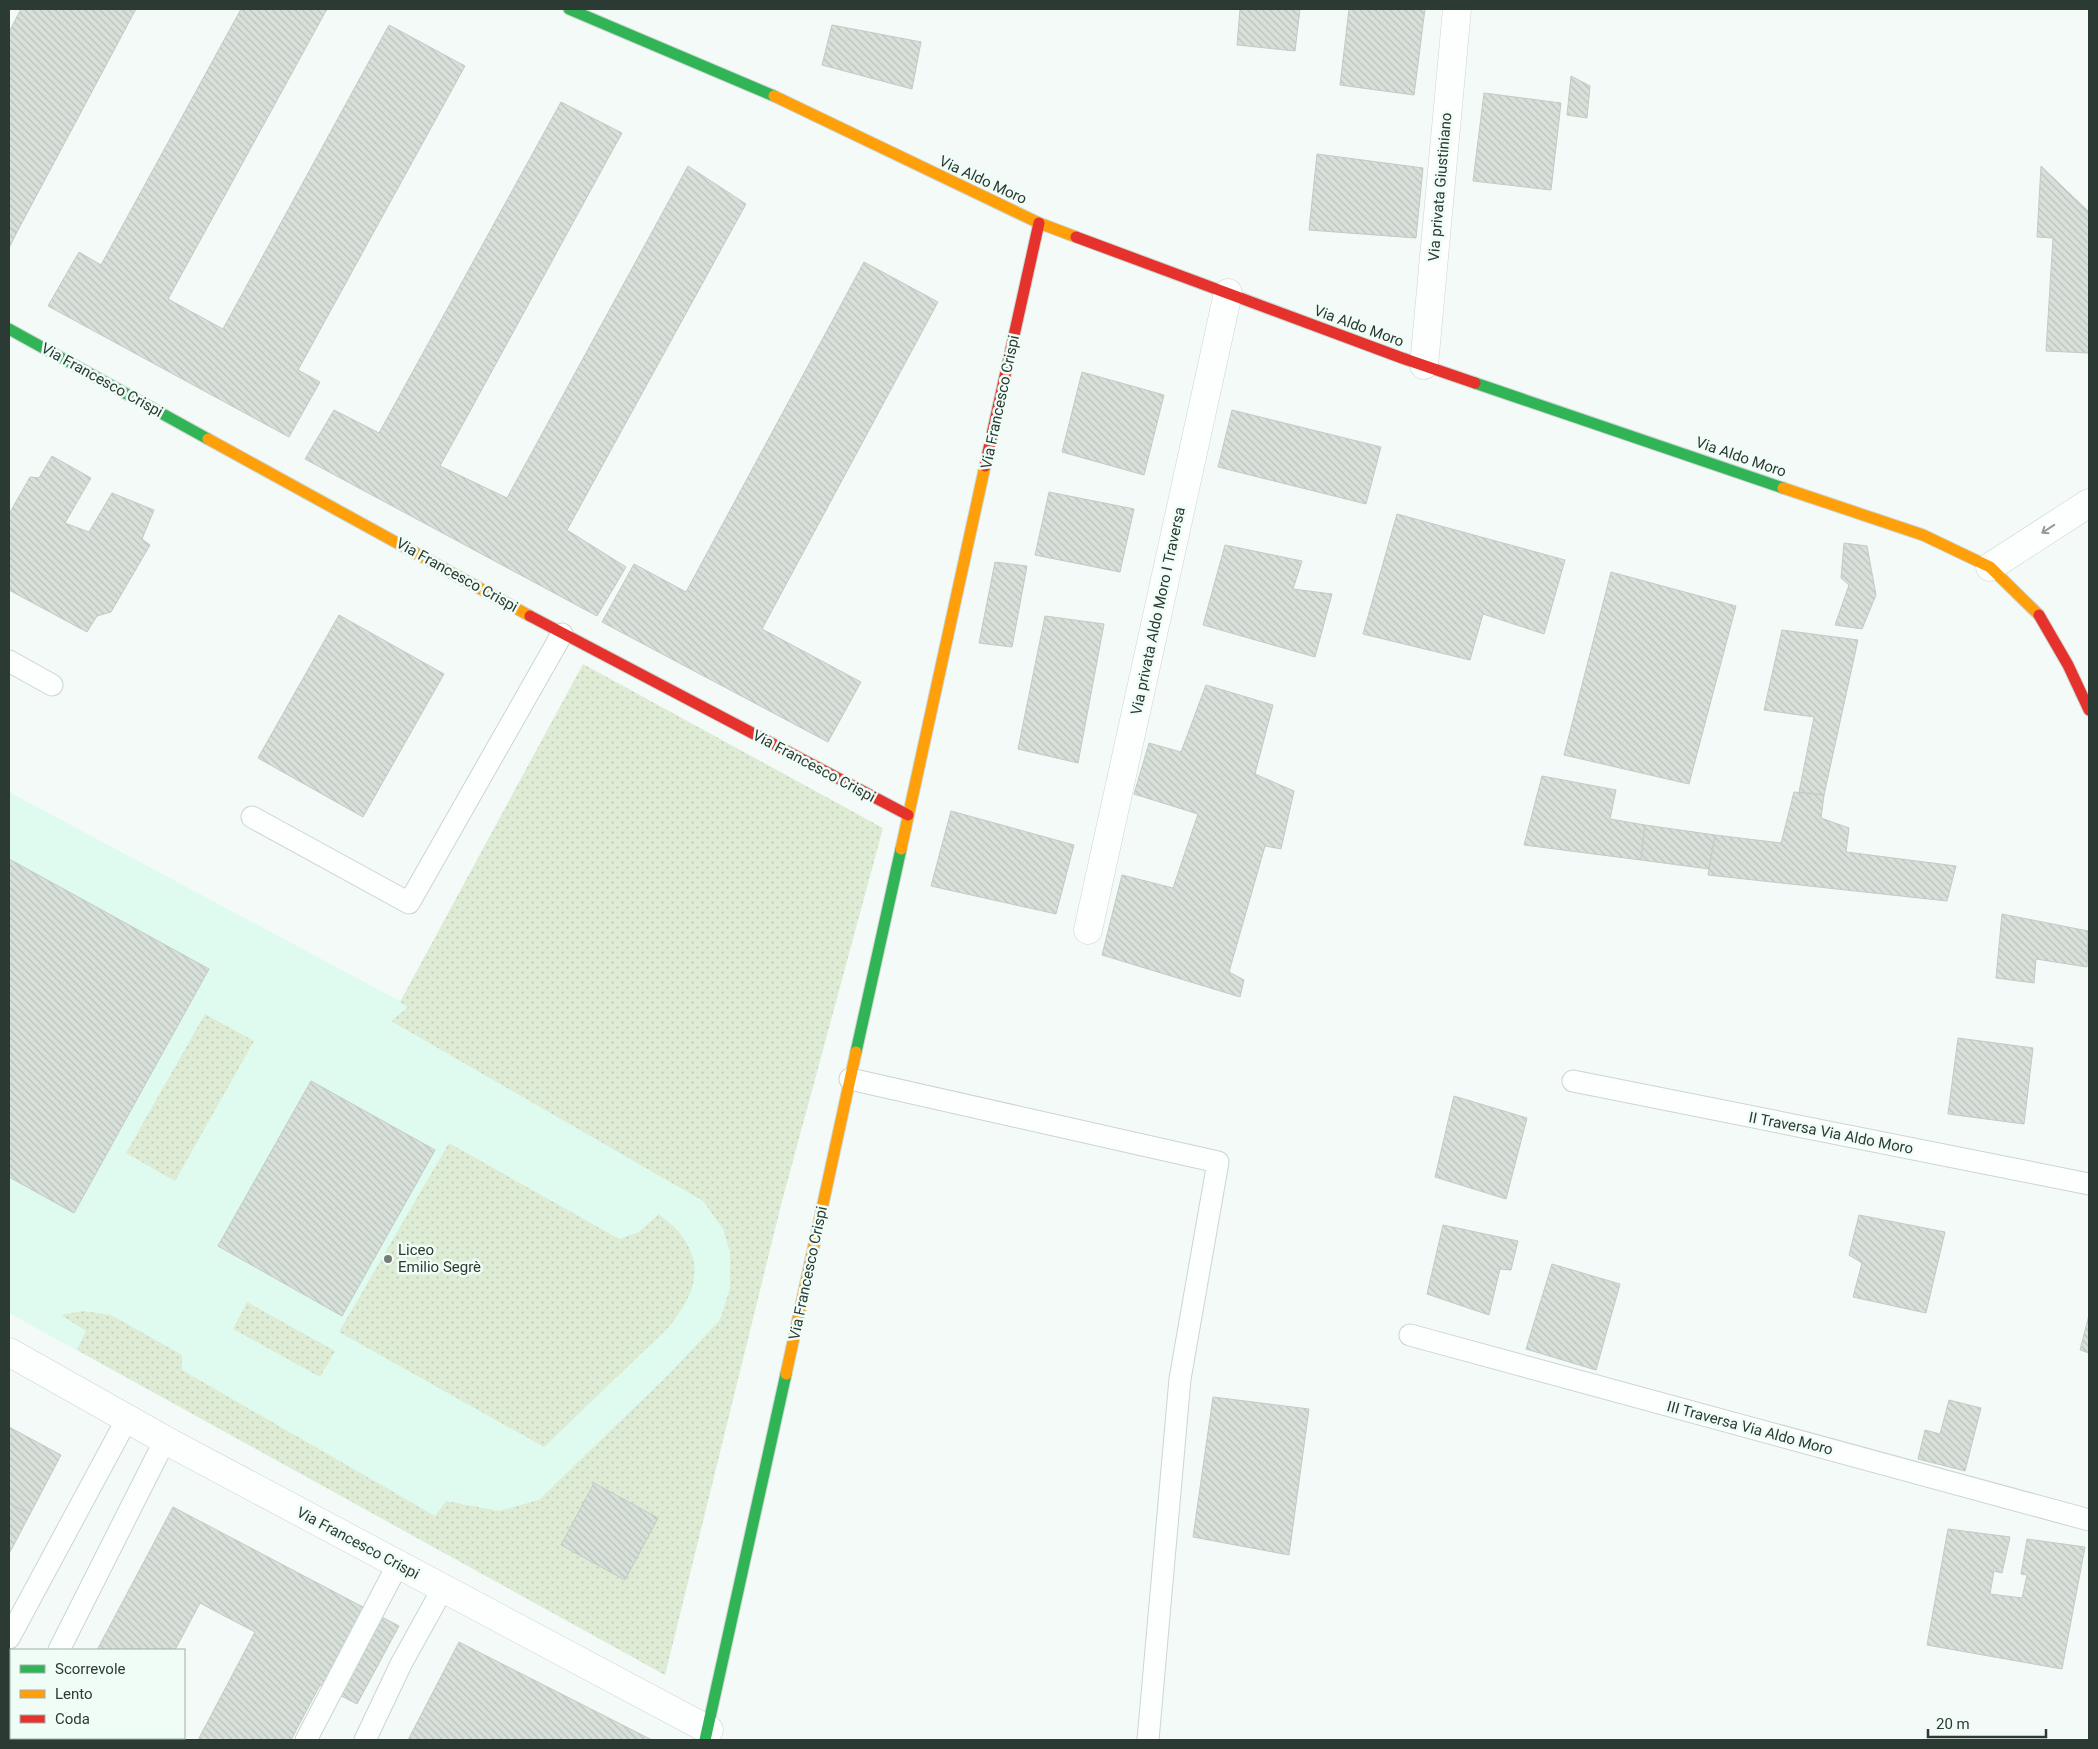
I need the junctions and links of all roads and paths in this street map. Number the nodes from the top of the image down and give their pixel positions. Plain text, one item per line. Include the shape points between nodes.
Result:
1 (1457, 9) edge
2 (578, 11) edge
3 (1039, 223) junction
4 (1228, 293) junction
5 (9, 329) edge
6 (1424, 365) junction
7 (2089, 503) edge
8 (1990, 567) junction
9 (562, 634) junction
10 (9, 661) edge
11 (52, 684) dead end
12 (2089, 710) edge
13 (908, 815) junction
14 (252, 817) dead end
15 (1088, 930) dead end
16 (850, 1079) junction
17 (1573, 1081) dead end
18 (2089, 1184) edge
19 (1410, 1335) dead end
20 (9, 1352) edge
21 (127, 1419) junction
22 (165, 1440) junction
23 (2089, 1520) edge
24 (398, 1564) junction
25 (442, 1590) junction
26 (9, 1638) edge
27 (60, 1649) edge
28 (707, 1735) edge
29 (306, 1740) edge
30 (365, 1740) edge
31 (1148, 1740) edge

1 - 6 street, Via privata Giustiniano
2 - 3 street, Via Aldo Moro via 765,92
3 - 4 street, Via Aldo Moro
3 - 13 street, Via Francesco Crispi
4 - 6 street, Via Aldo Moro
4 - 15 street, Via privata Aldo Moro I Traversa
5 - 9 street, Via Francesco Crispi
6 - 8 street, Via Aldo Moro via 1923,535
7 -> 8 street
8 - 12 street, Via Aldo Moro via 2037,612 2068,665
9 - 13 street, Via Francesco Crispi
9 - 14 lane via 409,903
10 - 11 lane
13 - 16 street, Via Francesco Crispi
16 - 28 street, Via Francesco Crispi
16 - 31 lane via 1218,1162 1180,1379
17 - 18 lane, II Traversa Via Aldo Moro
19 - 23 lane, III Traversa Via Aldo Moro
20 - 21 street, Via Francesco Crispi
21 - 22 street, Via Francesco Crispi
21 - 26 lane
22 - 24 street, Via Francesco Crispi
22 - 27 lane
24 - 25 street, Via Francesco Crispi
24 - 29 lane
25 - 28 street, Via Francesco Crispi
25 - 30 lane via 401,1664

